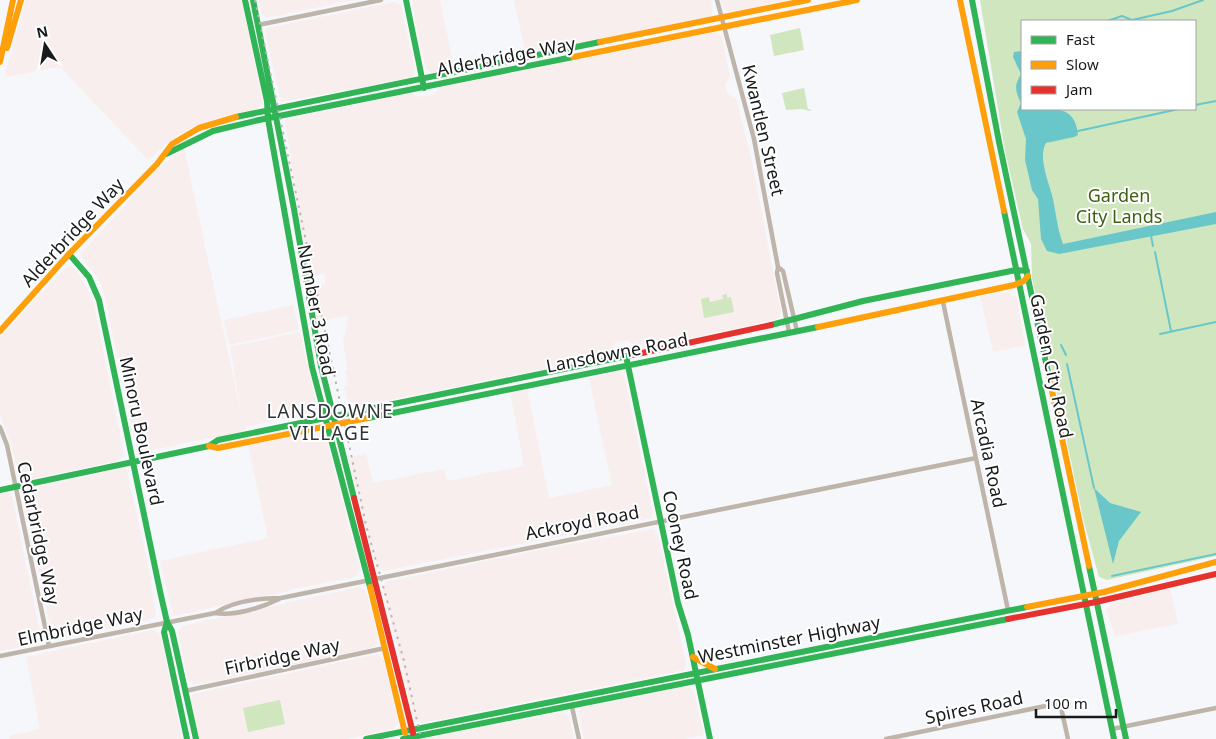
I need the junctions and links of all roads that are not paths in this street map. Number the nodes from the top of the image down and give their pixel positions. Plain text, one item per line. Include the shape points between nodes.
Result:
1 (15, 0) edge
2 (21, 0) edge
3 (245, 0) edge
4 (253, 0) edge
5 (381, 0) edge
6 (406, 0) edge
7 (717, 0) edge
8 (808, 0) edge
9 (857, 0) edge
10 (960, 0) edge
11 (972, 0) edge
12 (721, 18) junction
13 (258, 25) junction
14 (725, 27) junction
15 (0, 61) edge
16 (422, 79) junction
17 (424, 88) junction
18 (271, 110) junction
19 (276, 117) junction
20 (268, 119) junction
21 (165, 154) junction
22 (69, 254) junction
23 (778, 267) junction
24 (1016, 270) junction
25 (1027, 274) junction
26 (1018, 283) junction
27 (943, 302) junction
28 (794, 320) junction
29 (787, 322) junction
30 (0, 331) edge
31 (797, 331) junction
32 (789, 332) junction
33 (626, 356) junction
34 (628, 366) junction
35 (334, 416) junction
36 (324, 418) junction
37 (336, 424) junction
38 (326, 426) junction
39 (0, 427) edge
40 (209, 446) junction
41 (976, 458) junction
42 (133, 461) junction
43 (16, 487) junction
44 (0, 490) edge
45 (661, 520) junction
46 (1216, 562) edge
47 (1216, 574) edge
48 (375, 578) junction
49 (367, 580) junction
50 (1094, 593) junction
51 (1085, 595) junction
52 (1096, 602) junction
53 (1087, 604) junction
54 (1008, 610) junction
55 (166, 622) junction
56 (49, 646) junction
57 (385, 648) junction
58 (0, 656) edge
59 (693, 657) junction
60 (715, 669) junction
61 (696, 672) junction
62 (698, 680) junction
63 (185, 691) junction
64 (572, 707) junction
65 (1216, 708) edge
66 (1123, 727) junction
67 (412, 729) junction
68 (1112, 729) junction
69 (404, 730) junction
70 (414, 738) edge
71 (187, 739) edge
72 (196, 739) edge
73 (366, 739) edge
74 (405, 739) edge
75 (579, 739) edge
76 (710, 739) edge
77 (886, 739) edge
78 (1068, 739) edge
79 (1114, 739) edge
80 (1126, 739) edge

1 - 15 main road
2 - 15 main road
3 - 18 main road, Number 3 Road
4 - 13 main road, Number 3 Road
5 - 13 street
6 - 16 main road
7 - 12 street, Kwantlen Street
8 - 12 main road, Alderbridge Way
9 - 14 main road, Alderbridge Way
10 - 24 main road, Garden City Road
11 - 25 main road, Garden City Road
12 - 14 street, Kwantlen Street
12 - 16 main road, Alderbridge Way
13 - 18 main road, Number 3 Road
14 - 17 main road, Alderbridge Way
14 - 23 street, Kwantlen Street via 754,139
16 - 17 main road
16 - 18 main road, Alderbridge Way
17 - 19 main road, Alderbridge Way
18 - 19 main road, Number 3 Road
18 - 20 main road, Number 3 Road
18 - 21 main road, Alderbridge Way via 199,128 172,144
19 - 20 main road, Alderbridge Way
19 - 35 main road, Number 3 Road via 313,327
20 - 21 main road, Alderbridge Way via 214,131
20 - 36 main road, Number 3 Road via 304,329
21 - 22 main road, Alderbridge Way
22 - 30 main road, Alderbridge Way
22 - 42 main road, Minoru Boulevard via 85,270 97,294
23 - 28 street, Kwantlen Street via 783,271
23 - 29 street, Kwantlen Street
24 - 25 main road, Lansdowne Road
24 - 26 main road, Garden City Road
24 - 28 main road, Lansdowne Road via 863,301
25 - 26 main road, Lansdowne Road
25 - 50 main road, Garden City Road
26 - 27 main road, Lansdowne Road
26 - 51 main road, Garden City Road
27 - 31 main road, Lansdowne Road
27 - 41 street, Arcadia Road
28 - 29 main road, Lansdowne Road
28 - 31 street, Kwantlen Street
29 - 32 street, Kwantlen Street
29 - 33 main road, Lansdowne Road
31 - 32 main road, Lansdowne Road
32 - 34 main road, Lansdowne Road
33 - 34 main road, Cooney Road
33 - 35 main road, Lansdowne Road
34 - 37 main road, Lansdowne Road
34 - 45 main road, Cooney Road
35 - 36 main road, Lansdowne Road
35 - 37 main road, Number 3 Road
36 - 38 main road, Number 3 Road
36 - 40 main road, Lansdowne Road via 218,440
37 - 38 main road, Lansdowne Road
37 - 48 main road, Number 3 Road
38 - 40 main road, Lansdowne Road via 218,448
38 - 49 main road, Number 3 Road
39 - 43 street, Cedarbridge Way
40 - 42 main road, Lansdowne Road
41 - 45 street, Ackroyd Road
41 - 54 street, Arcadia Road
42 - 43 main road, Lansdowne Road
42 - 55 main road, Minoru Boulevard
43 - 44 main road, Lansdowne Road
43 - 56 street, Cedarbridge Way
45 - 48 street, Ackroyd Road
45 - 59 main road, Cooney Road
46 - 50 main road, Westminster Highway
47 - 52 main road, Westminster Highway
48 - 49 street, Ackroyd Road
48 - 67 main road, Number 3 Road
49 - 55 street, Ackroyd Road via 281,598 258,607
49 - 57 main road, Number 3 Road
50 - 51 main road, Westminster Highway
50 - 52 main road, Garden City Road
51 - 53 main road, Garden City Road
51 - 54 main road, Westminster Highway
52 - 53 main road, Westminster Highway
52 - 66 main road, Garden City Road
53 - 62 main road, Westminster Highway
53 - 68 main road, Garden City Road
54 - 60 main road, Westminster Highway
55 - 56 street, Elmbridge Way
55 - 63 main road, Minoru Boulevard via 172,630
55 - 71 main road, Minoru Boulevard via 164,632
56 - 58 street, Elmbridge Way
57 - 63 street, Firbridge Way
57 - 69 main road, Number 3 Road
59 - 60 main road
59 - 61 main road, Cooney Road
60 - 61 main road, Westminster Highway
61 - 62 main road, Cooney Road
61 - 67 main road, Westminster Highway
62 - 64 main road, Westminster Highway
62 - 76 main road, Cooney Road
63 - 72 main road, Minoru Boulevard
64 - 70 main road, Westminster Highway
64 - 75 street
65 - 66 street
66 - 68 street
66 - 80 main road, Garden City Road
67 - 69 main road, Westminster Highway
67 - 70 main road, Number 3 Road
68 - 79 main road, Garden City Road
69 - 73 main road, Westminster Highway
69 - 74 main road, Number 3 Road
70 - 74 main road, Westminster Highway
77 - 78 street, Spires Road via 1060,703

